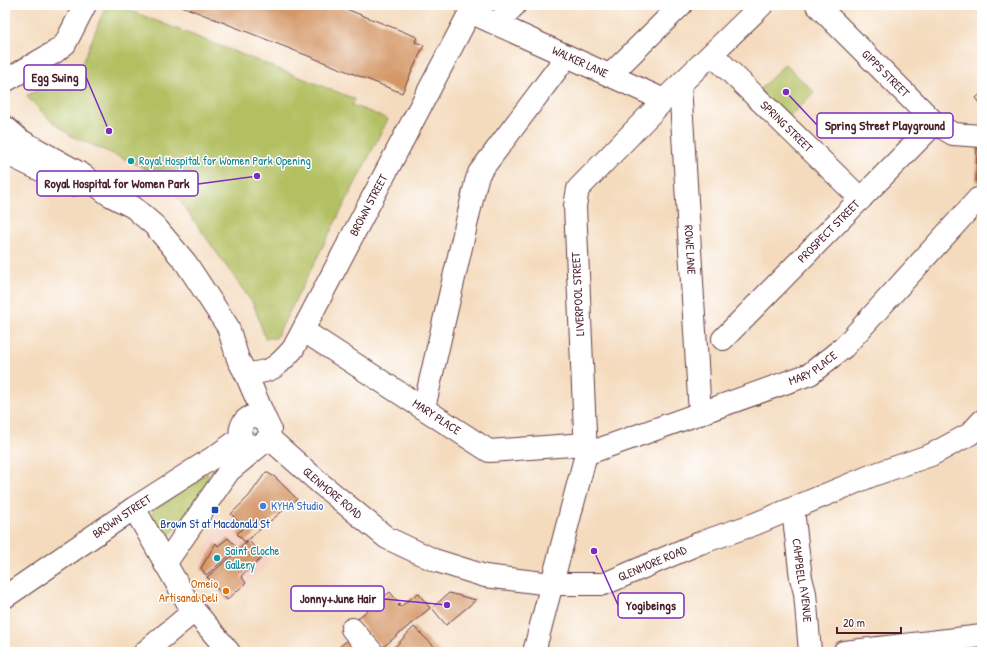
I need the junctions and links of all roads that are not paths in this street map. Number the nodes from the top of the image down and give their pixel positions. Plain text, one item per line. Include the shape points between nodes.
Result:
1 (85, 5) edge
2 (515, 5) edge
3 (681, 5) edge
4 (762, 5) edge
5 (818, 5) edge
6 (470, 12) joint
7 (497, 23) junction
8 (712, 54) junction
9 (567, 56) junction
10 (610, 75) junction
11 (5, 81) edge
12 (680, 85) junction
13 (664, 100) junction
14 (935, 123) junction
15 (5, 127) edge
16 (982, 136) edge
17 (5, 153) edge
18 (108, 194) junction
19 (861, 199) junction
20 (982, 203) edge
21 (304, 331) junction
22 (723, 339) dead end
23 (246, 374) junction
24 (424, 408) junction
25 (700, 414) junction
26 (982, 421) edge
27 (256, 432) junction
28 (585, 449) junction
29 (134, 508) junction
30 (793, 510) junction
31 (165, 564) junction
32 (551, 584) junction
33 (5, 597) edge
34 (194, 611) junction
35 (352, 628) dead end
36 (982, 636) edge
37 (922, 648) edge
38 (145, 652) edge
39 (229, 652) edge
40 (372, 652) edge
41 (534, 652) edge
42 (810, 652) edge
43 (844, 652) edge

1 - 11 street via 65,44
2 - 7 street
3 - 10 street
4 - 8 street, LIVERPOOL STREET
5 - 14 street, GIPPS STREET
6 - 7 street, WALKER LANE
6 - 21 street, BROWN STREET
7 - 9 street, WALKER LANE
8 - 12 street, LIVERPOOL STREET
8 - 19 street, SPRING STREET
9 - 10 street, WALKER LANE
9 - 24 street via 479,173
10 - 13 street, WALKER LANE
12 - 13 street, LIVERPOOL STREET
12 - 25 street, ROWE LANE
13 - 28 street, LIVERPOOL STREET via 578,189 575,206
14 - 16 street, GIPPS STREET via 953,134
14 - 19 street, PROSPECT STREET
15 - 18 street via 36,150 83,175
17 - 18 street via 79,188
18 - 23 street via 133,207 155,226 186,263 228,327 238,360
19 - 22 street, PROSPECT STREET
20 - 25 street, MARY PLACE via 978,199 844,347 810,374
21 - 23 street, BROWN STREET via 294,349 279,364 269,371
21 - 24 street, MARY PLACE
23 - 27 street
24 - 28 street, MARY PLACE via 488,451
25 - 28 street, MARY PLACE
26 - 30 street, GLENMORE ROAD via 970,434 931,455
27 - 29 street, BROWN STREET
27 - 31 street
27 - 32 street, GLENMORE ROAD via 386,538 434,560 485,576
28 - 32 street, LIVERPOOL STREET
29 - 31 street
29 - 33 street, BROWN STREET
30 - 32 street, GLENMORE ROAD via 700,543 604,584
30 - 42 street, CAMPBELL AVENUE via 805,593
31 - 34 street
32 - 41 street, LIVERPOOL STREET
34 - 38 street
34 - 39 street
35 - 40 street
36 - 37 street
37 - 43 street

